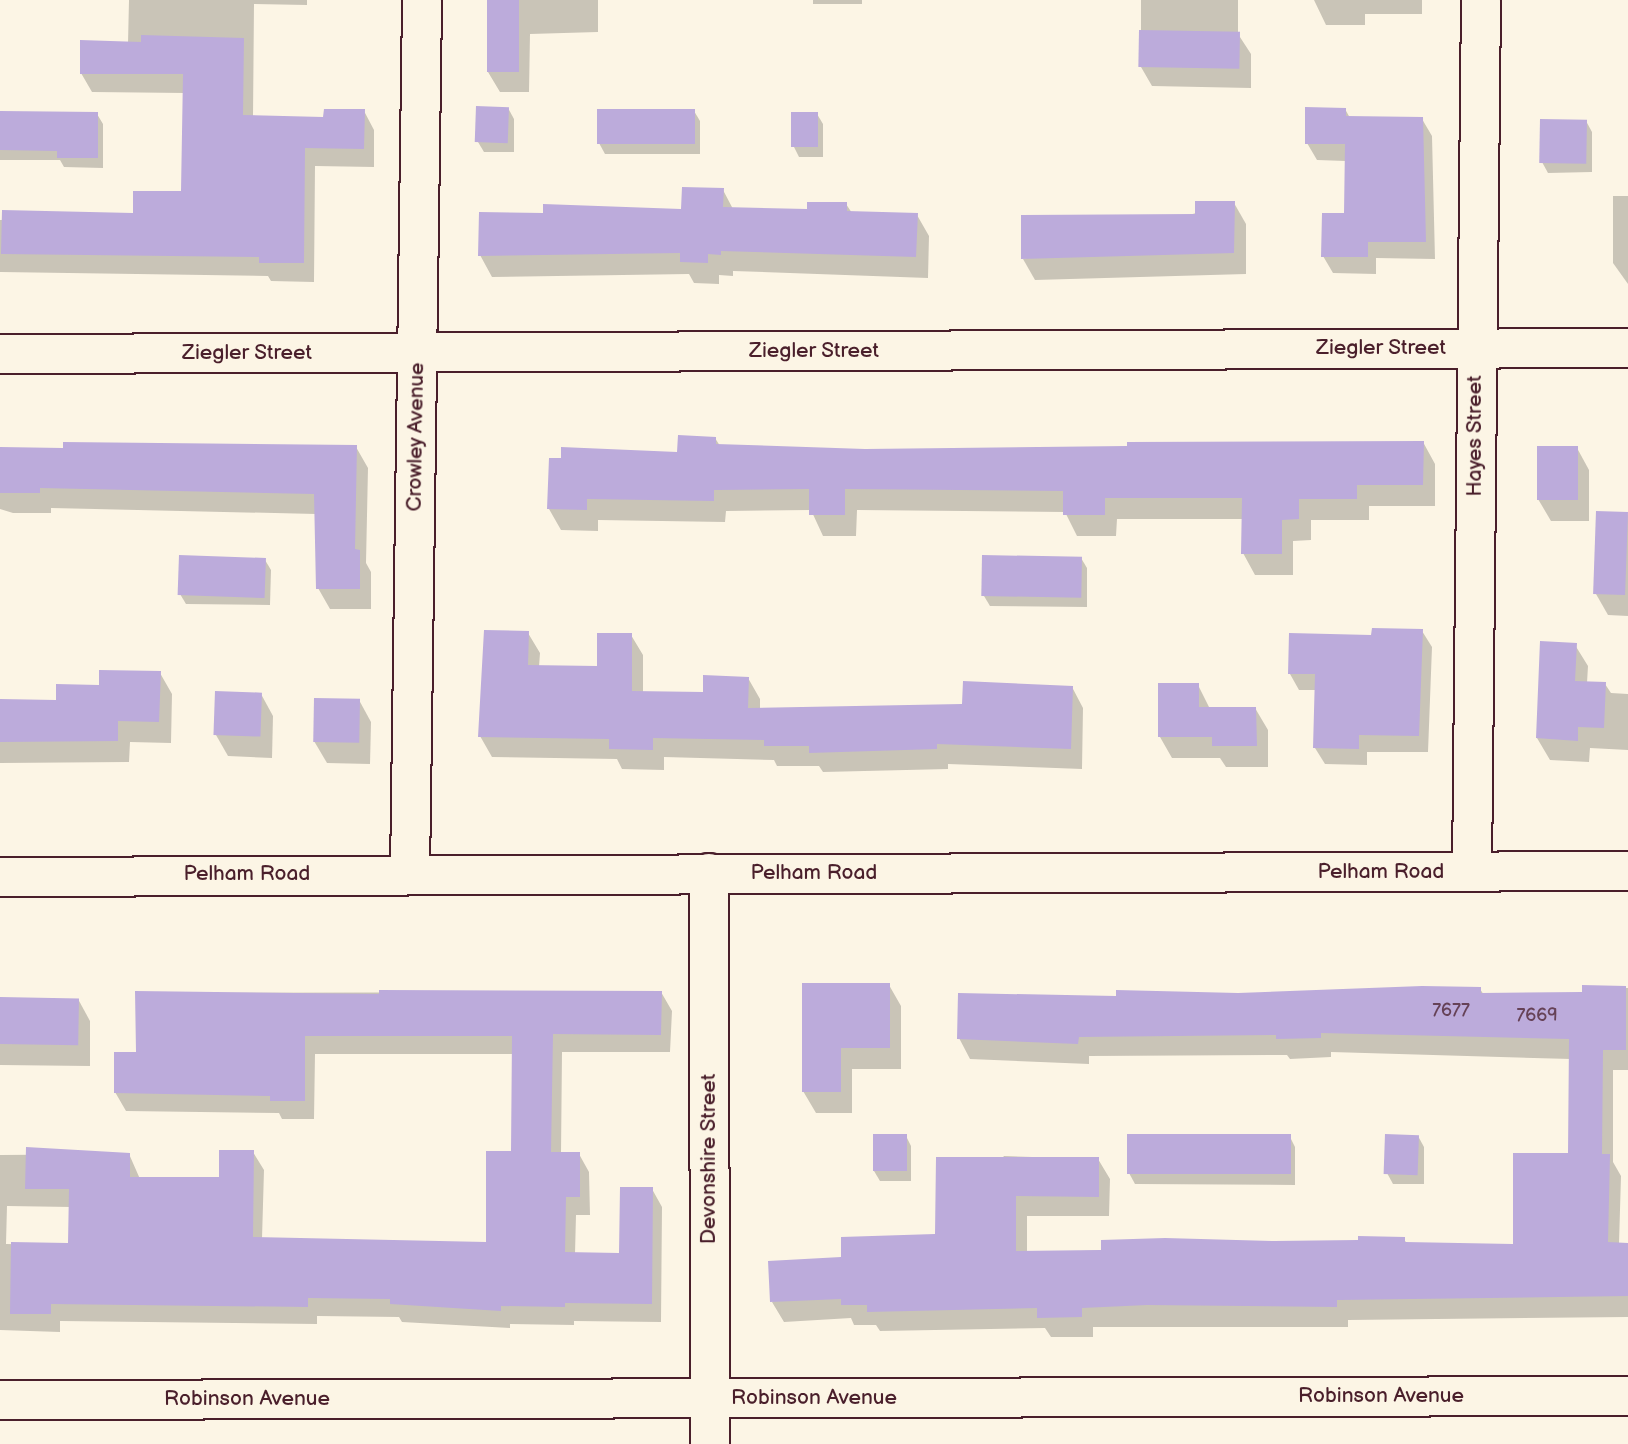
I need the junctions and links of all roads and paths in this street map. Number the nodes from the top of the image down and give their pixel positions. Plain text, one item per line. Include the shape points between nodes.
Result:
1 (422, 0) edge
2 (1481, 0) edge
3 (1476, 348) junction
4 (1628, 348) edge
5 (418, 352) junction
6 (0, 354) edge
7 (1628, 871) edge
8 (1472, 872) junction
9 (411, 873) junction
10 (709, 873) junction
11 (0, 877) edge
12 (1628, 1396) edge
13 (710, 1399) junction
14 (0, 1400) edge
15 (710, 1444) edge

1 - 5 street, Crowley Avenue
2 - 3 street, Hayes Street
3 - 4 street, Ziegler Street
3 - 5 street, Ziegler Street
3 - 8 street, Hayes Street
5 - 6 street, Ziegler Street
5 - 9 street, Crowley Avenue
7 - 8 street, Pelham Road
8 - 10 street, Pelham Road
9 - 10 street, Pelham Road
9 - 11 street, Pelham Road
10 - 13 street, Devonshire Street
12 - 13 street, Robinson Avenue
13 - 14 street, Robinson Avenue
13 - 15 street, Devonshire Street

